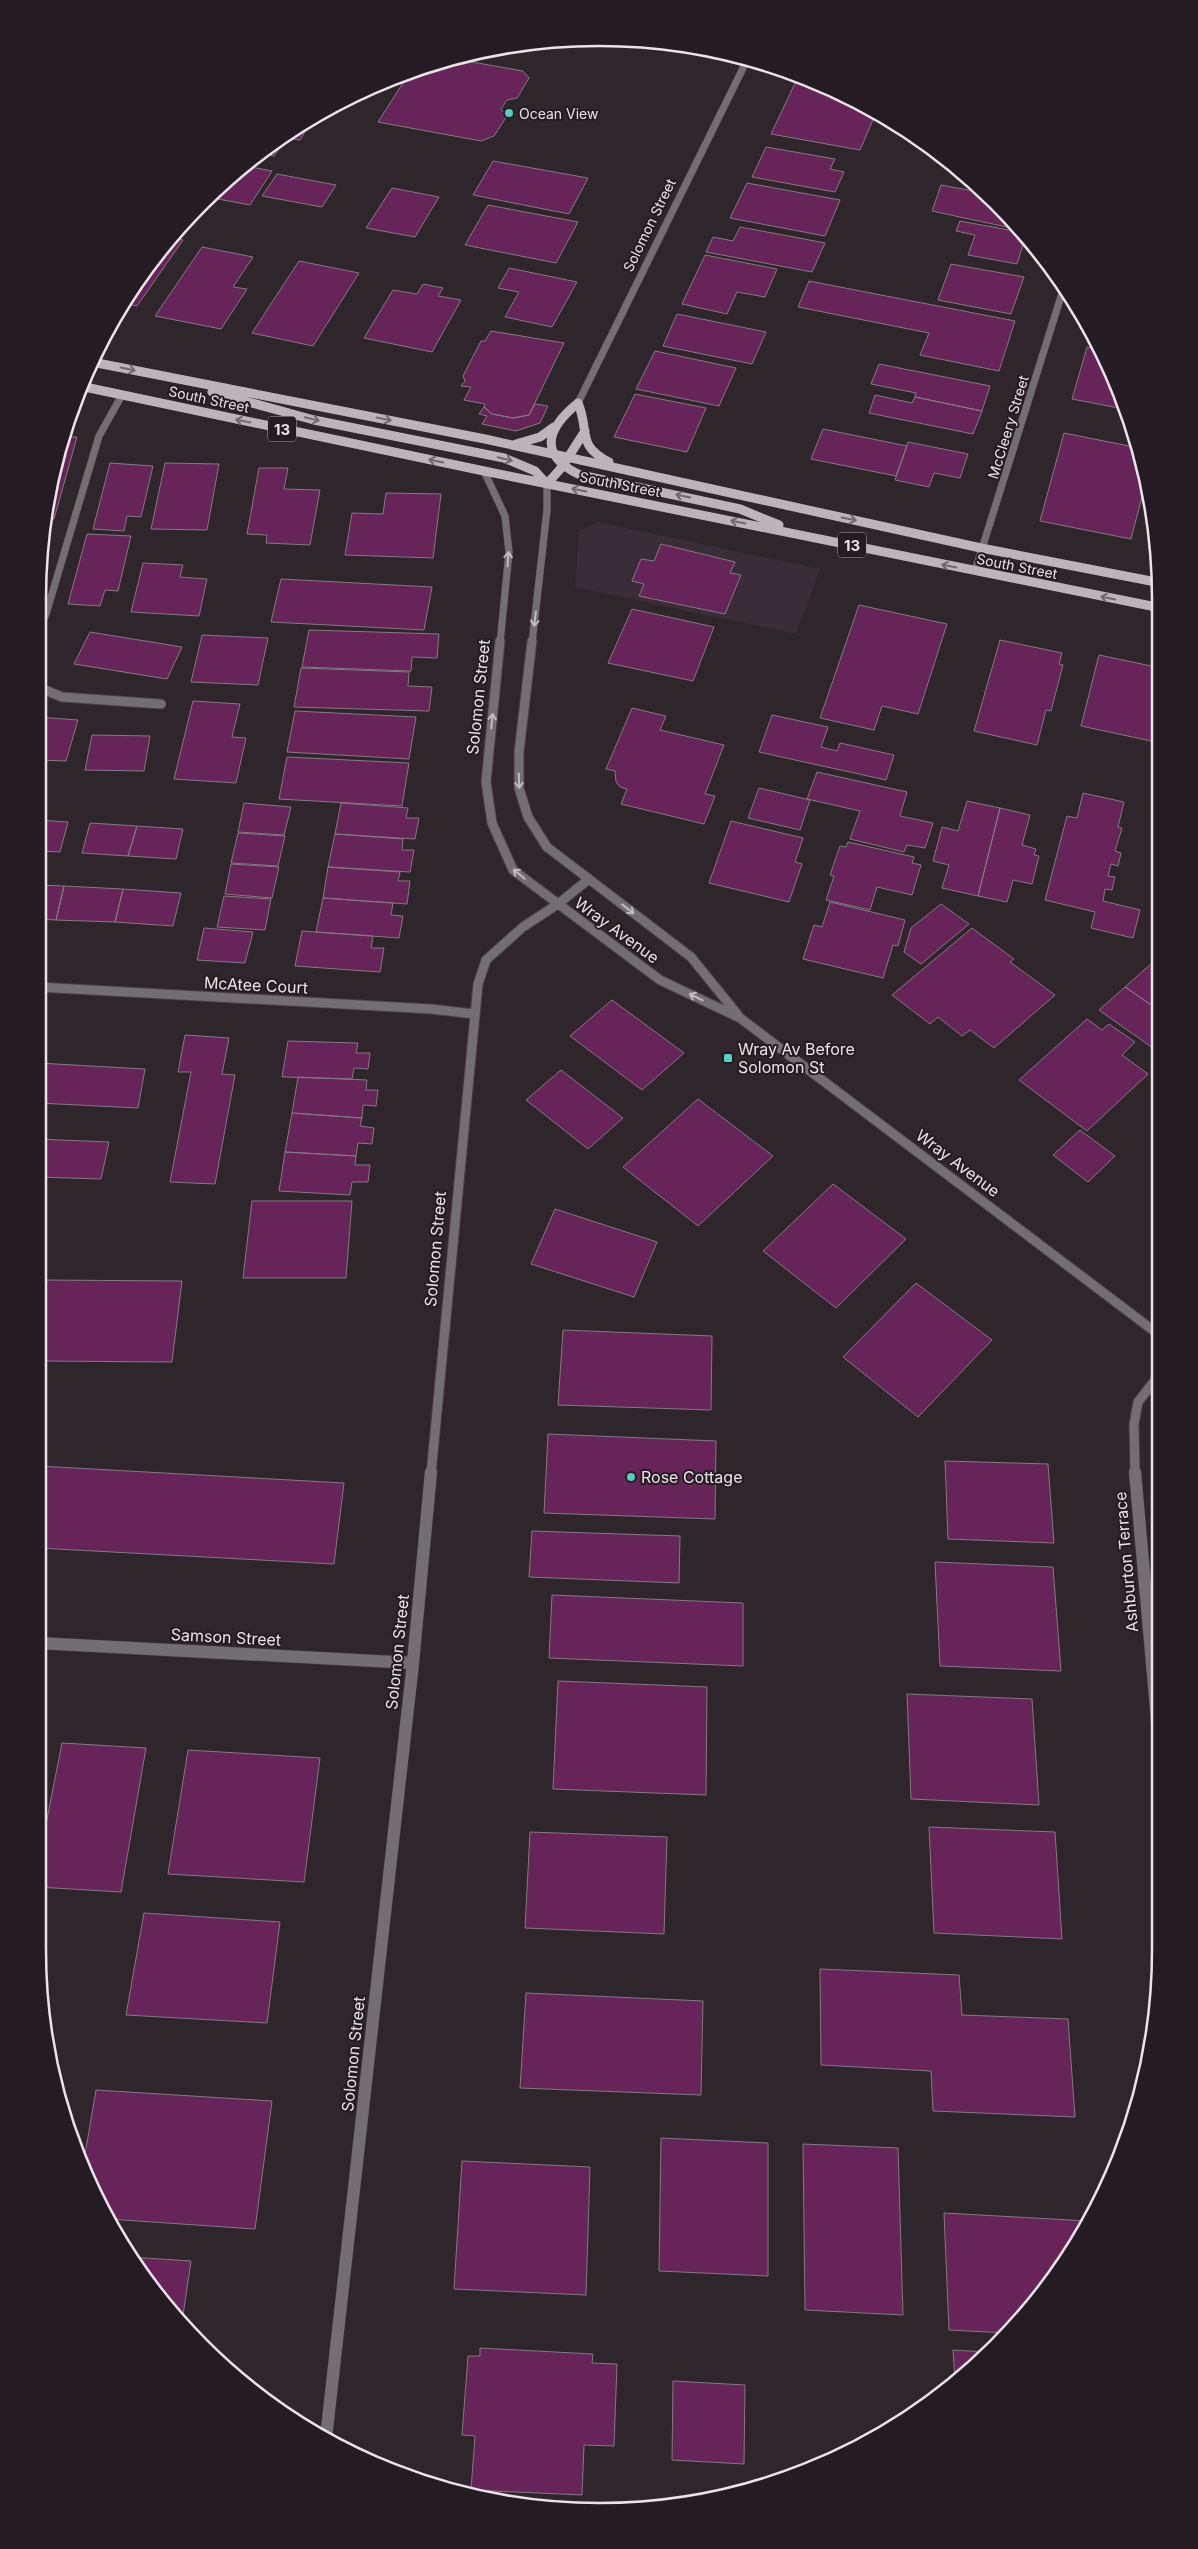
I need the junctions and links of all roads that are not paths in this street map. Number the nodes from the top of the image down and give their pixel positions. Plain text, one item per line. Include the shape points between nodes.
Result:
1 (744, 66) edge
2 (1062, 297) edge
3 (99, 363) edge
4 (164, 376) junction
5 (88, 388) edge
6 (122, 395) junction
7 (578, 404) junction
8 (556, 425) junction
9 (585, 430) junction
10 (512, 445) junction
11 (551, 453) junction
12 (569, 457) junction
13 (562, 467) junction
14 (484, 471) junction
15 (634, 471) junction
16 (547, 484) junction
17 (795, 533) junction
18 (981, 548) junction
19 (975, 571) junction
20 (1152, 581) edge
21 (1152, 606) edge
22 (46, 614) edge
23 (46, 691) edge
24 (161, 704) dead end
25 (589, 879) junction
26 (558, 904) junction
27 (46, 987) edge
28 (474, 1014) junction
29 (740, 1018) junction
30 (1152, 1329) edge
31 (1152, 1382) edge
32 (46, 1644) edge
33 (413, 1663) junction
34 (1152, 1667) edge
35 (327, 2431) edge

1 - 7 street, Solomon Street
2 - 18 street, McCleery Street
3 -> 4 main road, South Street / 13
4 -> 10 main road, South Street / 13
4 -> 16 main road via 270,409 504,458 534,471
5 - 6 main road, South Street / 13
14 -> 6 main road, South Street / 13
6 - 22 street via 99,436
7 - 8 main road via 562,415
7 - 9 main road
8 - 10 main road via 540,437
8 - 11 main road via 550,438
9 - 12 main road
9 - 15 main road via 584,442 590,450
10 - 11 main road, South Street / 13
11 - 12 main road, South Street / 13
11 - 13 main road
12 - 13 main road
12 - 15 main road, South Street / 13
13 - 16 main road
17 -> 13 main road via 740,509 580,476
14 - 16 main road, South Street / 13
26 -> 14 street, Solomon Street via 513,870 492,823 487,803 486,782 509,552 505,516
15 -> 18 main road, South Street / 13
17 -> 16 main road, South Street / 13
16 -> 25 street via 548,510 519,752 519,788 528,816 547,847
19 -> 17 main road, South Street / 13
18 - 19 street, McCleery Street
18 - 20 main road, South Street / 13
21 -> 19 main road, South Street / 13
23 - 24 street via 62,698
25 - 26 street, Solomon Street
25 -> 29 street, Wray Avenue via 691,958
26 - 28 street, Solomon Street via 522,926 486,960 478,984
29 -> 26 street, Wray Avenue via 660,980
27 - 28 street, McAtee Court
28 - 33 street, Solomon Street
29 - 30 street, Wray Avenue
31 - 34 street, Ashburton Terrace via 1138,1402 1134,1424 1135,1482
32 - 33 street, Samson Street
33 - 35 street, Solomon Street

